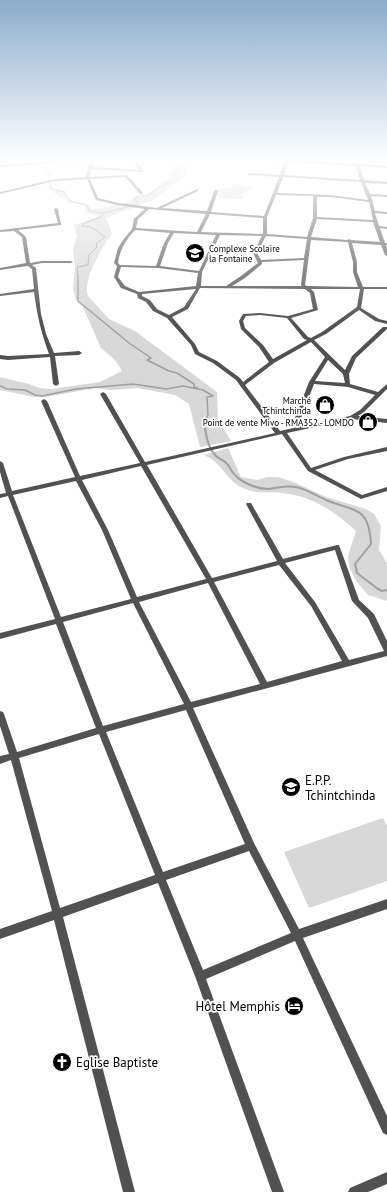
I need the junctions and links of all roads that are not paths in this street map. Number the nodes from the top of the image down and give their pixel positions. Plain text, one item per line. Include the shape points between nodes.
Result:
1 (58, 215) edge
2 (140, 215) edge
3 (208, 215) edge
4 (246, 215) edge
5 (315, 215) edge
6 (374, 215) edge
7 (265, 216) joint
8 (315, 218) junction
9 (375, 222) junction
10 (377, 227) junction
11 (387, 228) edge
12 (134, 229) junction
13 (16, 230) junction
14 (0, 231) edge
15 (173, 232) junction
16 (199, 232) junction
17 (218, 234) junction
18 (265, 235) junction
19 (309, 238) junction
20 (349, 240) junction
21 (385, 243) edge
22 (387, 255) edge
23 (307, 259) junction
24 (261, 261) junction
25 (71, 262) dead end
26 (28, 264) junction
27 (119, 266) junction
28 (158, 267) junction
29 (0, 269) edge
30 (200, 272) junction
31 (198, 287) junction
32 (225, 288) junction
33 (387, 288) edge
34 (307, 289) junction
35 (362, 289) junction
36 (36, 290) junction
37 (139, 293) junction
38 (0, 295) edge
39 (359, 308) junction
40 (169, 317) junction
41 (288, 317) junction
42 (387, 326) edge
43 (311, 340) junction
44 (79, 353) dead end
45 (52, 356) junction
46 (328, 356) junction
47 (0, 358) edge
48 (272, 362) junction
49 (346, 374) junction
50 (312, 382) junction
51 (56, 384) dead end
52 (243, 384) junction
53 (348, 385) junction
54 (387, 386) edge
55 (103, 394) dead end
56 (379, 394) junction
57 (44, 401) dead end
58 (352, 417) junction
59 (387, 421) edge
60 (302, 428) junction
61 (281, 432) junction
62 (387, 449) edge
63 (0, 463) edge
64 (144, 464) junction
65 (310, 470) junction
66 (78, 478) junction
67 (387, 489) edge
68 (10, 494) junction
69 (0, 496) edge
70 (249, 504) dead end
71 (281, 562) junction
72 (210, 580) junction
73 (135, 600) junction
74 (58, 620) junction
75 (0, 636) edge
76 (387, 649) edge
77 (387, 654) edge
78 (347, 663) junction
79 (265, 686) junction
80 (189, 707) junction
81 (0, 714) edge
82 (101, 730) junction
83 (14, 756) junction
84 (0, 760) edge
85 (251, 846) junction
86 (159, 878) junction
87 (387, 904) edge
88 (57, 913) junction
89 (0, 934) edge
90 (296, 935) junction
91 (200, 976) junction
92 (387, 1129) edge
93 (387, 1178) edge
94 (129, 1192) edge
95 (278, 1192) edge
96 (354, 1192) edge

1 - 13 street via 60,224
2 - 12 street
3 - 16 street
4 - 7 street
5 - 8 street
6 - 9 street
7 - 18 street
8 - 9 street
8 - 19 street
9 - 10 street
10 - 11 street
10 - 21 street
12 - 15 street
12 - 27 street via 120,244 116,263
13 - 14 street
13 - 26 street via 24,236
15 - 16 street
15 - 28 street via 168,236
16 - 17 street
17 - 18 street
17 - 30 street
18 - 19 street
18 - 24 street via 256,252
19 - 20 street
19 - 23 street
20 - 21 street
20 - 35 street via 358,283
21 - 22 street
23 - 24 street
23 - 34 street via 303,285
24 - 32 street
25 - 26 street
26 - 29 street
26 - 36 street via 34,268
27 - 28 street
27 - 37 street via 116,277 123,286
28 - 30 street
30 - 31 street
31 - 32 street
31 - 37 street
31 - 40 street via 186,308
32 - 34 street
33 - 35 street
34 - 35 street
34 - 41 street via 312,292 316,310
35 - 39 street
36 - 38 street
36 - 45 street via 39,314
37 - 40 street via 140,297 156,310
39 - 42 street
39 - 43 street
40 - 52 street via 197,353 215,362
41 - 43 street via 306,338
41 - 48 street via 246,315 242,321 243,328 261,346
42 - 49 street via 354,357
43 - 46 street
43 - 48 street
44 - 45 street
45 - 47 street
45 - 51 street
46 - 49 street
46 - 50 street
48 - 52 street
49 - 53 street
50 - 53 street
50 - 60 street via 298,418
52 - 61 street
53 - 56 street
54 - 56 street
55 - 64 street
56 - 58 street
57 - 66 street
58 - 59 street
58 - 60 street
60 - 61 street
61 - 64 street
61 - 65 street
62 - 65 street via 346,458
63 - 68 street
64 - 66 street
64 - 72 street
65 - 67 street via 361,497
66 - 68 street
66 - 73 street via 105,530
68 - 69 street
68 - 74 street
70 - 71 street
71 - 72 street
71 - 76 street via 337,547 356,601 371,616
71 - 78 street via 312,604
72 - 73 street
72 - 79 street
73 - 74 street
73 - 80 street
74 - 75 street
74 - 82 street
77 - 78 street
78 - 79 street
79 - 80 street
80 - 82 street
80 - 85 street
81 - 83 street
82 - 83 street
82 - 86 street
83 - 84 street
83 - 88 street
85 - 86 street
85 - 90 street
86 - 88 street
86 - 91 street
87 - 90 street
88 - 89 street
88 - 94 street
90 - 91 street
90 - 92 street
91 - 95 street
93 - 96 street

